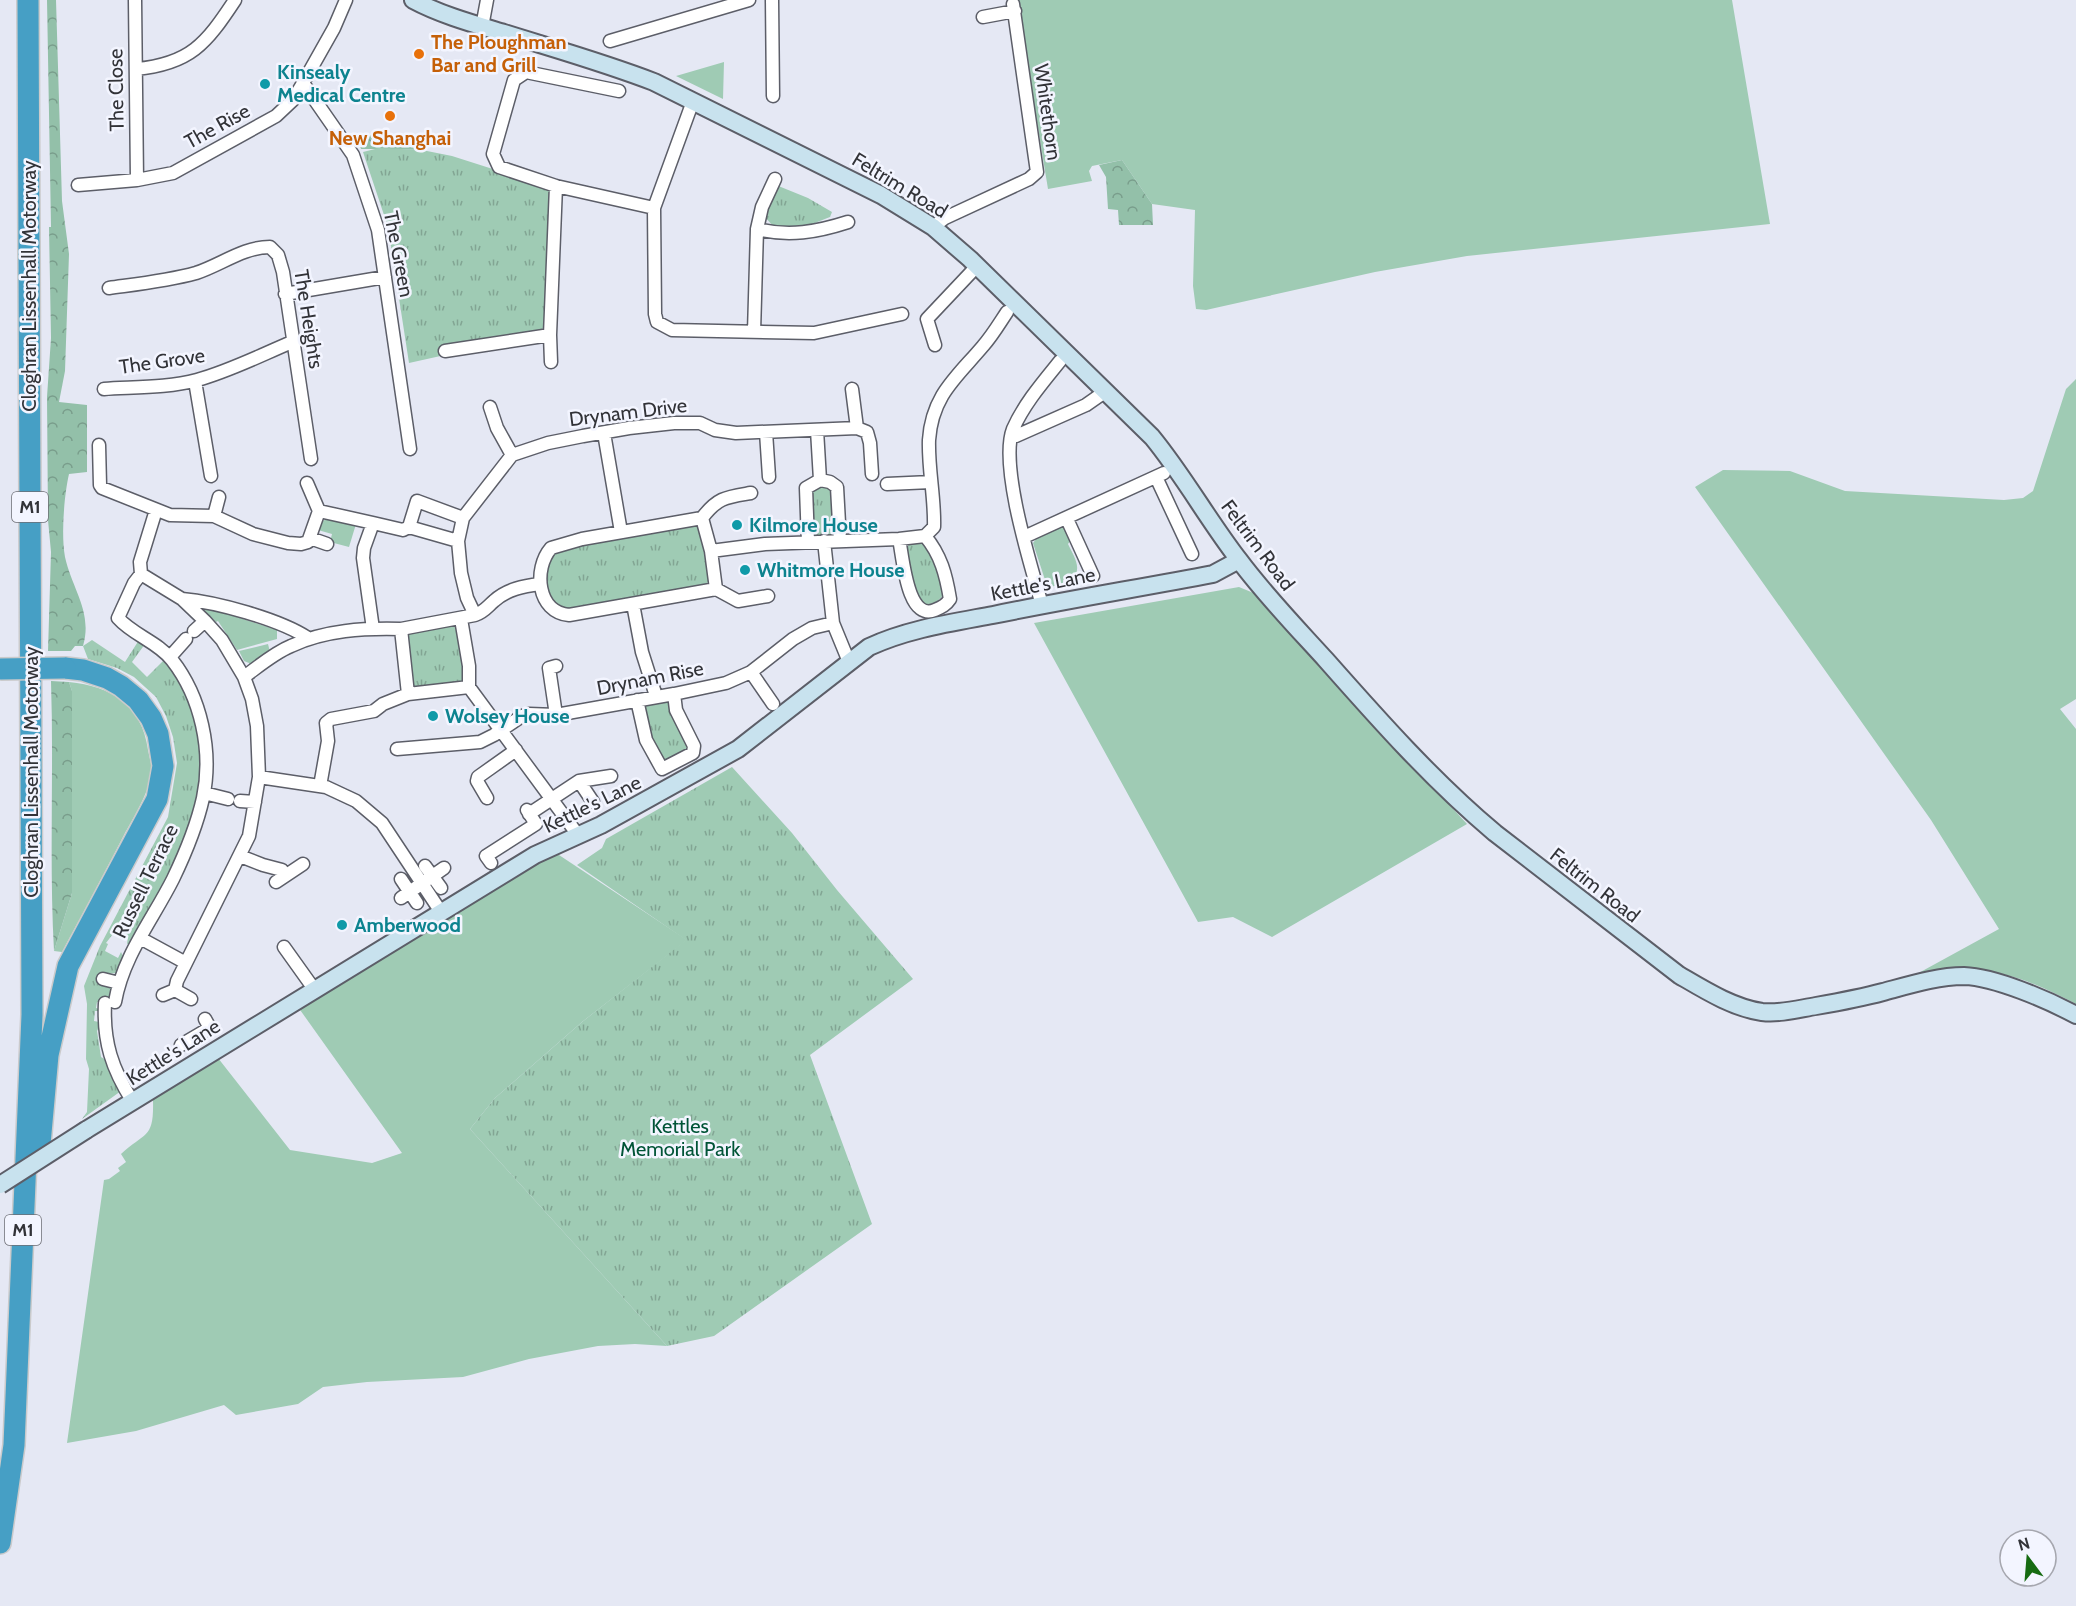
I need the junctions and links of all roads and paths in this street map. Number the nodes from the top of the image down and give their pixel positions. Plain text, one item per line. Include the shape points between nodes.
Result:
1 (28, 0) edge
2 (135, 0) edge
3 (235, 0) edge
4 (346, 0) edge
5 (413, 0) edge
6 (487, 0) edge
7 (749, 0) edge
8 (772, 0) edge
9 (983, 17) dead end
10 (482, 27) junction
11 (610, 41) dead end
12 (136, 69) junction
13 (303, 83) junction
14 (619, 91) dead end
15 (773, 96) dead end
16 (693, 101) junction
17 (775, 179) dead end
18 (137, 180) junction
19 (78, 185) dead end
20 (556, 186) junction
21 (654, 208) junction
22 (848, 222) dead end
23 (933, 227) junction
24 (757, 229) junction
25 (977, 266) junction
26 (385, 278) junction
27 (108, 288) dead end
28 (285, 294) junction
29 (1007, 312) dead end
30 (902, 314) dead end
31 (754, 332) junction
32 (550, 335) junction
33 (292, 342) junction
34 (934, 345) dead end
35 (445, 351) dead end
36 (1060, 361) dead end
37 (550, 362) dead end
38 (195, 381) junction
39 (104, 389) dead end
40 (852, 389) dead end
41 (1106, 391) junction
42 (490, 407) dead end
43 (857, 428) junction
44 (817, 430) junction
45 (766, 432) junction
46 (604, 433) junction
47 (1011, 436) junction
48 (99, 445) dead end
49 (410, 449) dead end
50 (512, 455) junction
51 (311, 459) dead end
52 (872, 474) dead end
53 (211, 476) dead end
54 (769, 477) dead end
55 (820, 480) junction
56 (307, 483) dead end
57 (931, 483) junction
58 (887, 484) dead end
59 (752, 493) dead end
60 (219, 497) dead end
61 (156, 510) junction
62 (319, 512) junction
63 (214, 516) junction
64 (463, 518) junction
65 (702, 518) junction
66 (1067, 519) junction
67 (373, 523) junction
68 (409, 526) junction
69 (621, 532) junction
70 (925, 536) junction
71 (310, 537) junction
72 (1024, 537) junction
73 (899, 539) junction
74 (458, 541) junction
75 (824, 541) junction
76 (840, 541) junction
77 (808, 542) junction
78 (327, 544) dead end
79 (711, 551) junction
80 (1192, 554) dead end
81 (1239, 560) junction
82 (144, 576) junction
83 (1093, 576) dead end
84 (540, 584) junction
85 (716, 589) junction
86 (768, 596) dead end
87 (182, 599) junction
88 (633, 604) junction
89 (1042, 605) junction
90 (475, 615) junction
91 (462, 619) junction
92 (205, 621) junction
93 (832, 623) junction
94 (373, 629) junction
95 (401, 629) junction
96 (308, 638) junction
97 (170, 657) junction
98 (849, 662) junction
99 (556, 666) dead end
100 (0, 669) edge
101 (751, 672) junction
102 (244, 677) junction
103 (469, 687) junction
104 (408, 694) junction
105 (674, 694) junction
106 (656, 696) junction
107 (637, 700) junction
108 (773, 704) dead end
109 (556, 715) junction
110 (501, 729) junction
111 (397, 749) dead end
112 (516, 750) junction
113 (611, 776) dead end
114 (259, 777) junction
115 (579, 781) junction
116 (320, 786) junction
117 (204, 793) junction
118 (487, 798) dead end
119 (553, 800) junction
120 (255, 802) junction
121 (593, 802) dead end
122 (578, 835) junction
123 (240, 855) junction
124 (491, 863) dead end
125 (303, 864) dead end
126 (444, 868) dead end
127 (427, 875) junction
128 (401, 879) dead end
129 (441, 888) dead end
130 (441, 912) junction
131 (140, 938) junction
132 (284, 947) dead end
133 (186, 963) junction
134 (103, 979) dead end
135 (119, 982) junction
136 (314, 989) junction
137 (191, 999) dead end
138 (2076, 1015) edge
139 (205, 1019) dead end
140 (196, 1036) junction
141 (181, 1045) dead end
142 (206, 1057) junction
143 (133, 1102) junction
144 (0, 1185) edge
145 (14, 1445) junction
146 (0, 1544) edge

1 - 145 highway, Cloghran Lissenhall Motorway / M1 via 33,1015
2 - 12 street, The Close
3 - 12 street via 199,46 161,66
4 - 13 street, The Rise
5 - 10 street, Feltrim Road
6 - 10 street
7 - 11 street
8 - 15 street
9 - 23 street, Whitethorn via 1014,8 1037,172
10 - 16 street, Feltrim Road via 617,68
12 - 18 street, The Close
13 - 18 street, The Rise via 293,100 276,116 246,134 173,173
13 - 26 street, The Green via 354,155 378,230
14 - 20 street via 526,72 513,80 493,154 499,167
16 - 21 street
16 - 23 street, Feltrim Road via 881,195
17 - 24 street
18 - 19 street, The Rise
20 - 21 street
20 - 32 street
21 - 31 street via 657,322 672,330
22 - 24 street via 797,234
23 - 25 street, Feltrim Road
24 - 31 street
25 - 34 street via 927,319
25 - 41 street, Feltrim Road
26 - 28 street
26 - 49 street, The Green
27 - 28 street, The Heights via 188,275 242,252 270,247 278,255
28 - 33 street, The Heights
29 - 57 street via 985,344 947,386 938,403 929,439
30 - 31 street via 814,333
32 - 35 street
32 - 37 street
33 - 38 street, The Grove
33 - 51 street, The Heights
36 - 47 street via 1025,408
38 - 39 street, The Grove
38 - 53 street
40 - 43 street
41 - 47 street via 1086,405
41 - 81 street, Feltrim Road via 1166,454
42 - 50 street
43 - 44 street, Drynam Drive
43 - 52 street via 867,432
44 - 45 street, Drynam Drive
44 - 55 street
45 - 46 street, Drynam Drive via 725,433 700,423 674,423
45 - 54 street
46 - 50 street, Drynam Drive via 548,443
46 - 69 street
47 - 72 street via 1010,464
48 - 61 street via 102,488
50 - 64 street
55 - 76 street via 837,487
55 - 77 street via 806,488
56 - 62 street
57 - 58 street
57 - 70 street via 934,527
59 - 65 street via 720,499
60 - 63 street
61 - 63 street
61 - 82 street via 140,561
62 - 67 street
62 - 71 street
63 - 71 street via 253,534 288,543 301,544
64 - 68 street via 417,501
64 - 74 street
65 - 69 street
65 - 79 street
66 - 72 street
66 - 80 street via 1160,475
66 - 83 street
67 - 68 street via 403,530
67 - 94 street via 363,558
68 - 74 street
69 - 84 street via 550,548 541,563
70 - 73 street
70 - 73 street via 942,564 950,599 931,612 915,605
71 - 78 street
72 - 89 street
73 - 76 street
74 - 90 street via 463,585
75 - 76 street
75 - 77 street
75 - 93 street
77 - 79 street
79 - 85 street
81 - 89 street, Kettle's Lane via 1213,574
81 - 138 street, Feltrim Road via 1343,680 1474,815 1633,940 1700,987 1761,1012 1782,1012 1965,976 2019,990
82 - 87 street
82 - 97 street, Russell Terrace via 134,583 118,618
84 - 88 street via 545,599 562,614
84 - 90 street via 511,590
85 - 86 street via 738,601
85 - 88 street
87 - 92 street
87 - 96 street via 243,612
88 - 106 street
89 - 98 street, Kettle's Lane via 891,637
90 - 91 street
91 - 95 street
91 - 103 street
92 - 97 street
92 - 102 street
93 - 98 street
93 - 101 street, Drynam Rise via 802,634
94 - 95 street
94 - 96 street
95 - 104 street
96 - 102 street via 277,653
97 - 117 street, Russell Terrace via 187,683 202,722
98 - 122 street, Kettle's Lane via 738,749
99 - 109 street via 549,668
100 - 145 highway, bridge via 83,670 122,686 151,718 163,766 157,799 68,966 48,1055
101 - 105 street, Drynam Rise via 726,683
101 - 108 street
102 - 114 street via 257,726
103 - 104 street
103 - 110 street
104 - 116 street via 374,711 331,718 326,723 328,741
105 - 106 street, Drynam Rise
105 - 107 street via 676,710 694,746 693,753 662,769 646,740
106 - 107 street, Drynam Rise
107 - 109 street, Drynam Rise
109 - 110 street, Drynam Rise via 522,716
110 - 111 street via 480,742
110 - 112 street
112 - 118 street via 478,777
112 - 119 street
113 - 115 street
114 - 116 street
114 - 120 street
115 - 119 street
115 - 121 street
116 - 127 street via 357,801 382,823
117 - 120 street
117 - 131 street, Russell Terrace via 181,860
119 - 122 street
119 - 124 street via 528,812 536,824 486,856
120 - 123 street via 249,836
122 - 130 street, Kettle's Lane via 535,855
123 - 125 street via 282,870 280,879
123 - 133 street
126 - 127 street
127 - 128 street via 409,897
127 - 129 street
127 - 130 street
130 - 136 street, Kettle's Lane
131 - 133 street
131 - 135 street, Russell Terrace
132 - 136 street
133 - 137 street via 169,993
134 - 135 street
135 - 143 street, Russell Terrace via 105,1022 110,1060
136 - 142 street, Kettle's Lane
139 - 140 street via 210,1028
140 - 141 street
140 - 142 street
142 - 143 street, Kettle's Lane
143 - 144 street, Kettle's Lane, bridge
145 - 146 highway, Cloghran Lissenhall Motorway / M1

